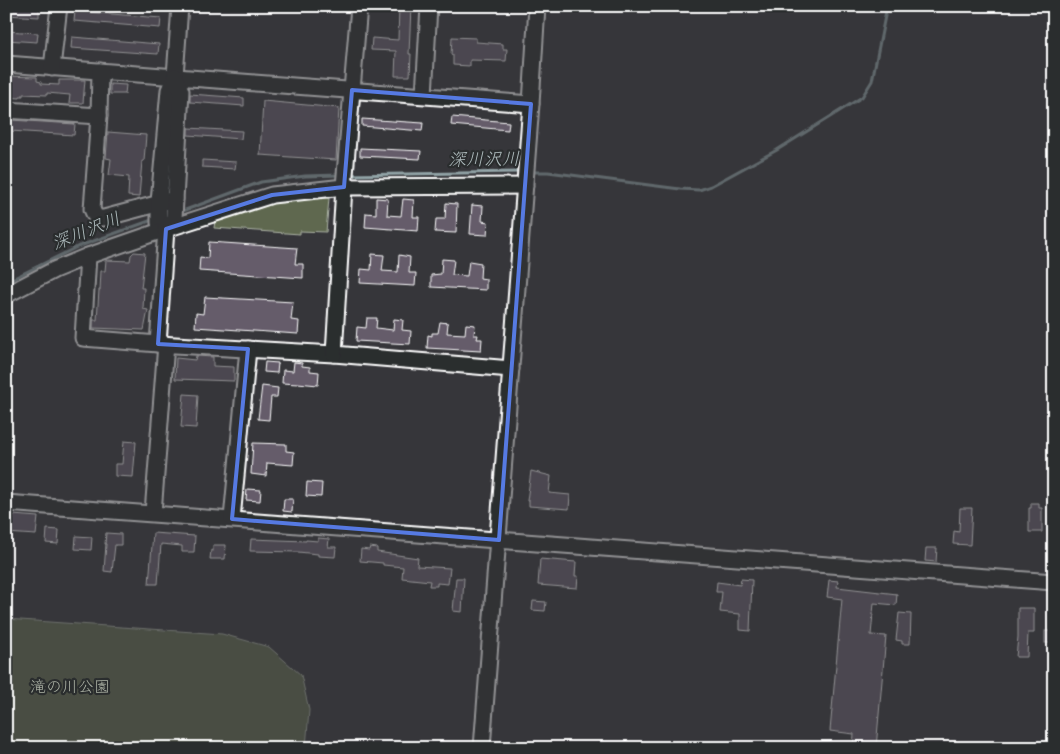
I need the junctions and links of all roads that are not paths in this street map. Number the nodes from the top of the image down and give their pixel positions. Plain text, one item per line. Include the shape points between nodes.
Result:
1 (59, 6) edge
2 (180, 6) edge
3 (359, 6) edge
4 (429, 6) edge
5 (537, 6) edge
6 (6, 64) edge
7 (52, 68) junction
8 (100, 71) junction
9 (175, 76) junction
10 (352, 90) junction
11 (424, 95) junction
12 (531, 104) junction
13 (6, 110) edge
14 (99, 116) junction
15 (525, 177) junction
16 (345, 179) junction
17 (166, 213) junction
18 (88, 256) junction
19 (6, 295) edge
20 (162, 344) junction
21 (248, 349) junction
22 (334, 354) junction
23 (511, 369) junction
24 (6, 503) edge
25 (153, 513) junction
26 (232, 519) junction
27 (499, 540) junction
28 (1054, 582) edge
29 (482, 748) edge

1 - 7 street
2 - 9 street
3 - 10 street
4 - 11 street
5 - 12 street
6 - 7 street
7 - 8 street
8 - 9 street
8 - 14 street
9 - 10 street
9 - 17 street via 181,91
10 - 11 street
10 - 16 street
11 - 12 street
12 - 15 street
13 - 14 street
14 - 17 street via 92,209 96,218
15 - 16 street
15 - 23 street
16 - 17 street
16 - 22 street
17 - 18 street
17 - 20 street
18 - 19 street
18 - 20 street via 83,338
20 - 21 street
20 - 25 street
21 - 22 street
21 - 26 street
22 - 23 street
23 - 27 street
24 - 25 street
25 - 26 street
26 - 27 street
27 - 28 street
27 - 29 street

